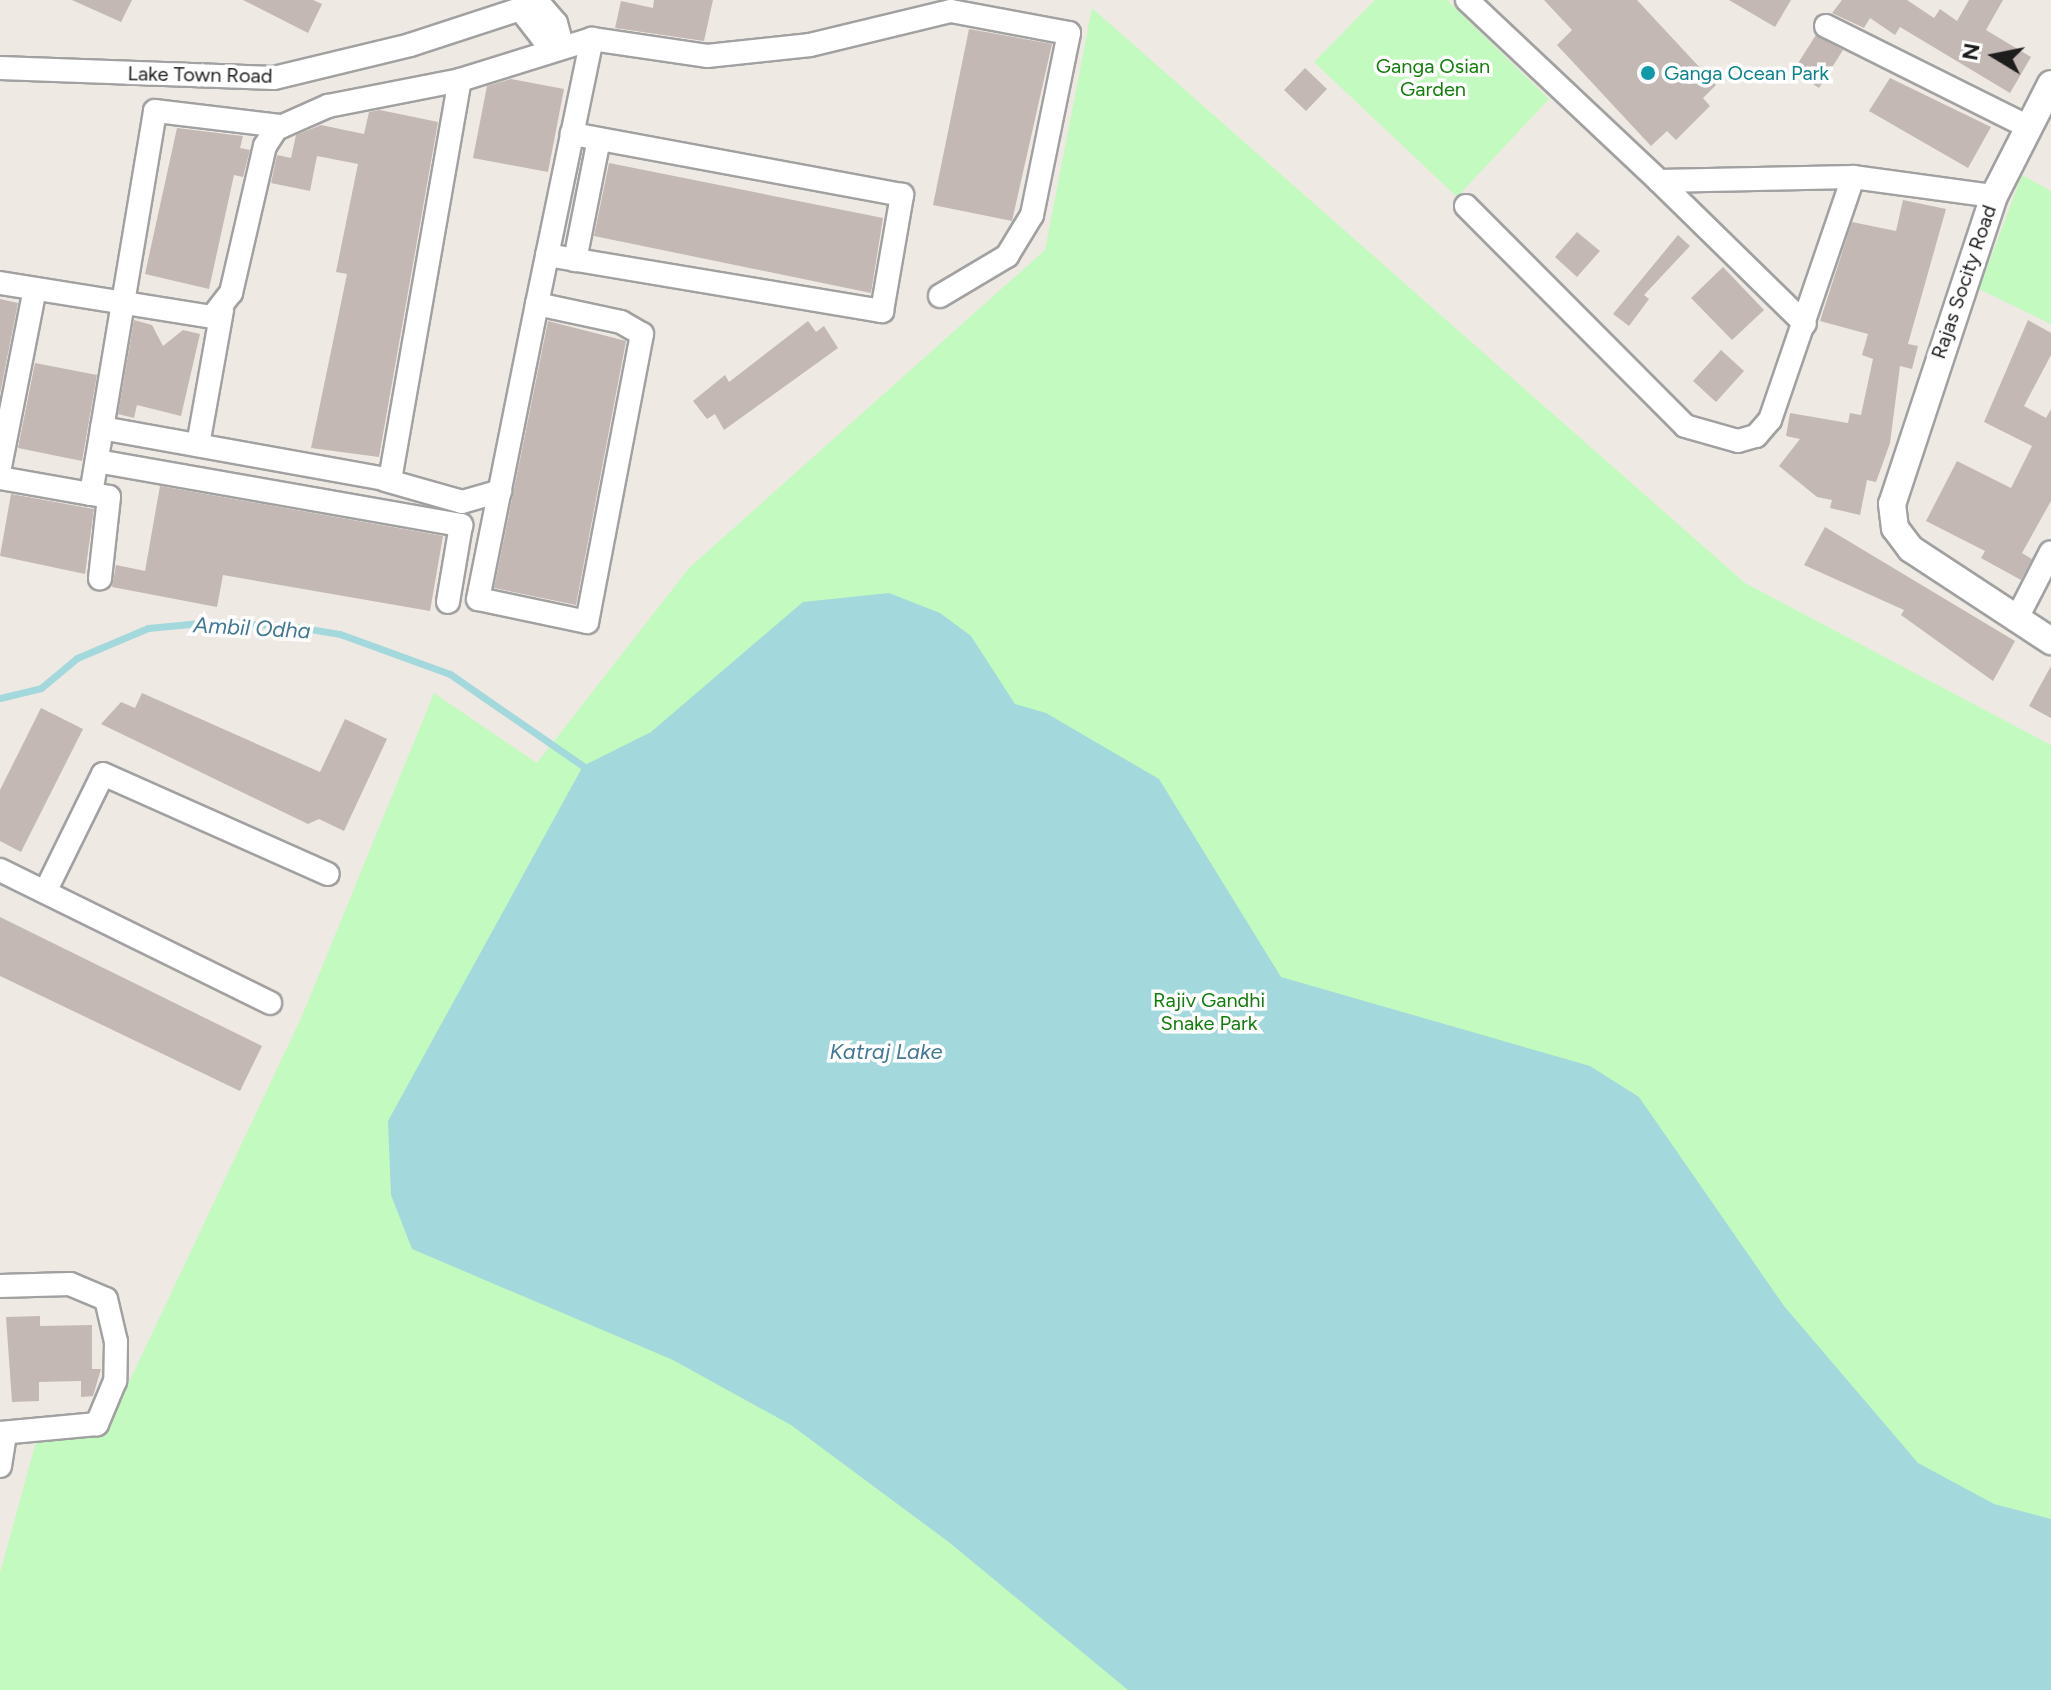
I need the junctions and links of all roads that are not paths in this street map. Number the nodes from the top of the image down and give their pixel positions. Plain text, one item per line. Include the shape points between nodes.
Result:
1 (1467, 0) edge
2 (529, 3) edge
3 (1826, 26) dead end
4 (592, 39) junction
5 (558, 42) junction
6 (0, 68) edge
7 (460, 80) junction
8 (2043, 106) edge
9 (281, 126) junction
10 (572, 134) junction
11 (599, 139) junction
12 (1853, 177) junction
13 (1659, 181) junction
14 (1994, 196) junction
15 (1466, 206) dead end
16 (547, 255) junction
17 (575, 260) junction
18 (0, 283) edge
19 (35, 289) junction
20 (940, 296) dead end
21 (123, 304) junction
22 (537, 304) junction
23 (222, 310) junction
24 (1805, 324) junction
25 (102, 428) junction
26 (198, 445) junction
27 (97, 461) junction
28 (0, 467) edge
29 (0, 478) edge
30 (385, 480) junction
31 (500, 491) junction
32 (91, 494) junction
33 (2051, 552) edge
34 (100, 579) dead end
35 (448, 602) dead end
36 (2016, 620) junction
37 (2051, 641) edge
38 (0, 870) edge
39 (328, 874) dead end
40 (45, 892) junction
41 (270, 1003) dead end
42 (0, 1286) edge
43 (2, 1433) edge
44 (0, 1466) edge

1 - 13 street
2 - 5 street via 542,37
2 - 6 street, Lake Town Road via 318,71 274,78
3 - 8 street
4 - 5 street
4 - 10 street
4 - 20 street via 657,52 731,55 881,32 951,11 1069,33 1032,215 1007,256
5 - 7 street
7 - 9 street via 328,106
7 - 30 street
8 - 14 street
9 - 21 street via 155,111
9 - 23 street via 265,146
10 - 11 street
10 - 16 street
11 - 17 street
11 - 17 street via 902,195 882,311
12 - 13 street, Rajas Socity Road
12 - 14 street, Rajas Socity Road
12 - 24 street
13 - 24 street
14 - 36 street, Rajas Socity Road via 1892,504 1895,528 1911,549
15 - 24 street via 1685,426 1705,435 1738,441 1756,436 1770,420
16 - 17 street
16 - 22 street
18 - 19 street
19 - 21 street
19 - 28 street
21 - 23 street via 195,316
21 - 25 street
22 - 31 street
22 - 31 street via 621,322 642,334 587,622 478,599
23 - 26 street
25 - 26 street
25 - 27 street
26 - 30 street
27 - 32 street
27 - 35 street via 461,525
29 - 32 street
30 - 31 street via 462,502
32 - 34 street via 109,497
33 - 36 street
36 - 37 street, Rajas Socity Road
38 - 40 street
39 - 40 street via 103,774
40 - 41 street
42 - 43 street via 70,1284 106,1299 116,1342 115,1381 97,1424
43 - 44 street

